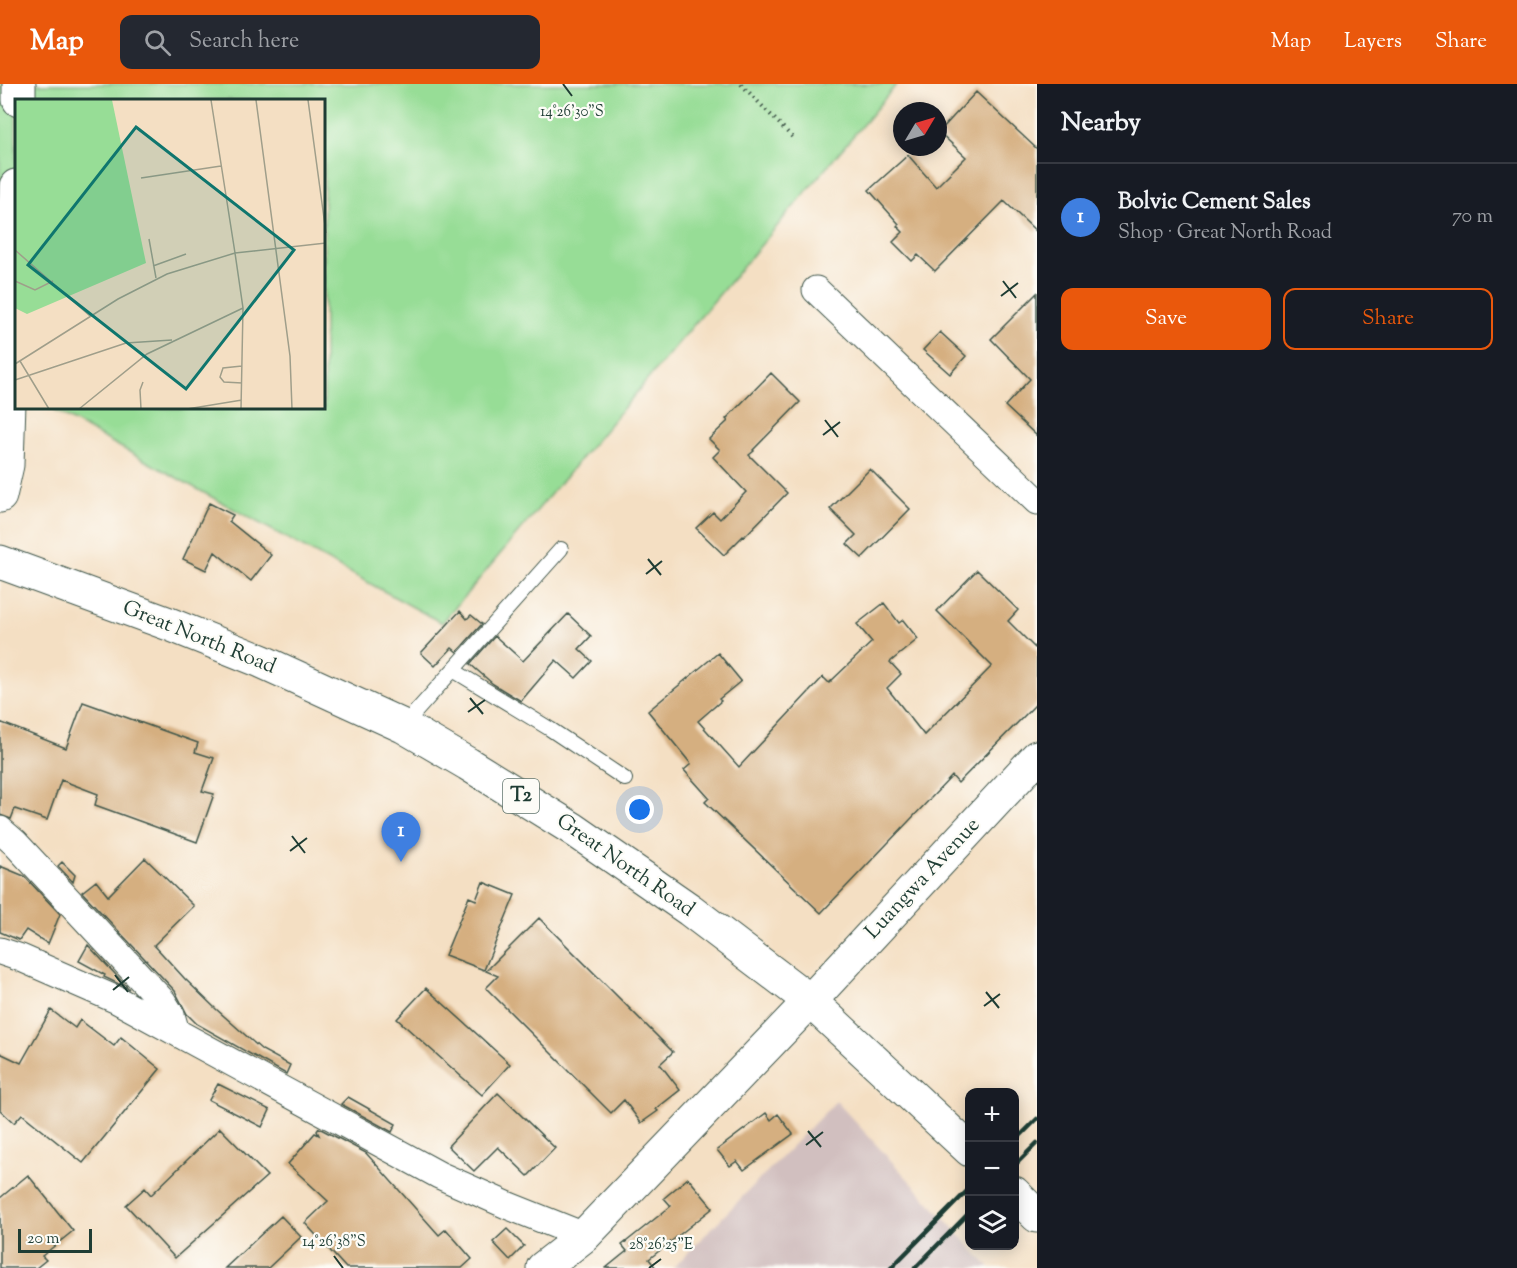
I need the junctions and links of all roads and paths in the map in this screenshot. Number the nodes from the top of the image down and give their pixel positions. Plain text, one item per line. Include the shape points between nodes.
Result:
1 (20, 84) edge
2 (741, 84) edge
3 (19, 99) edge
4 (794, 139) dead end
5 (15, 194) edge
6 (7, 254) edge
7 (816, 290) dead end
8 (0, 496) edge
9 (1037, 501) edge
10 (561, 549) dead end
11 (0, 562) edge
12 (453, 670) junction
13 (403, 726) junction
14 (1037, 757) edge
15 (624, 779) dead end
16 (0, 830) edge
17 (0, 951) edge
18 (810, 1001) junction
19 (176, 1032) junction
20 (965, 1146) edge
21 (1017, 1196) edge
22 (1037, 1216) edge
23 (584, 1236) junction
24 (543, 1268) edge

1 - 3 main road
2 - 4 path
5 - 6 main road
6 - 8 main road via 7,465
7 - 9 street
10 - 12 lane
11 - 13 main road, Great North Road / T2 via 169,624
12 - 13 lane
12 - 15 lane
13 - 18 main road, Great North Road / T2 via 573,829 690,910
14 - 18 main road, Luangwa Avenue
16 - 19 street via 163,1002
17 - 19 street via 117,1000
18 - 20 main road, Great North Road / T2
18 - 23 main road, Luangwa Avenue
19 - 23 street via 439,1175
21 - 22 main road
23 - 24 main road, Luangwa Avenue

